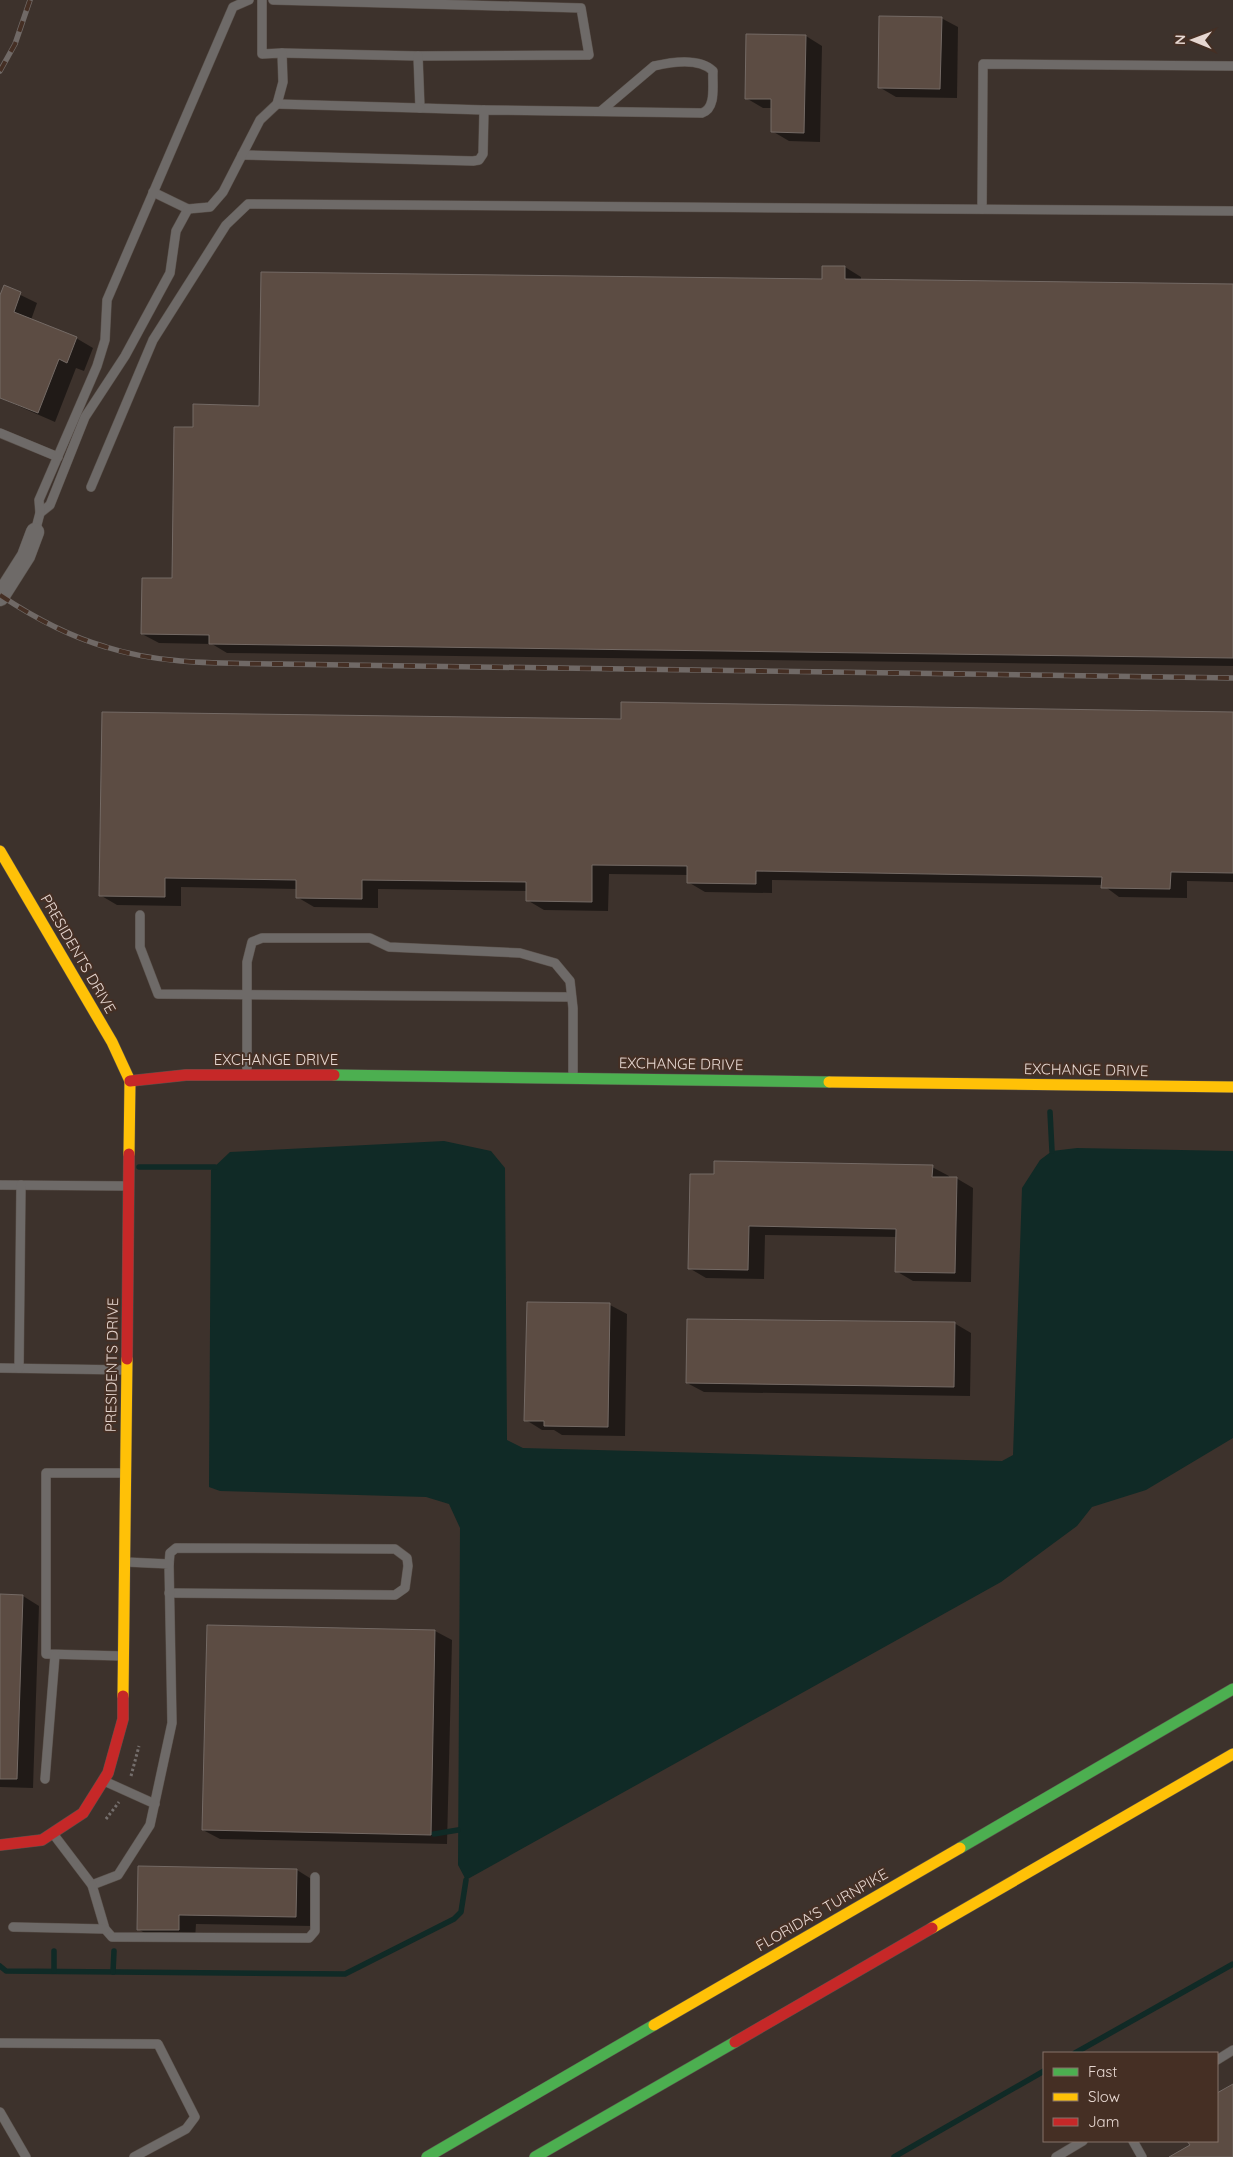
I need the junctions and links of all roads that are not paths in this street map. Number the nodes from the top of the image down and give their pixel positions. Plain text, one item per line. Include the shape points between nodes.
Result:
1 (249, 0) edge
2 (262, 0) edge
3 (272, 0) edge
4 (282, 53) junction
5 (418, 56) junction
6 (1233, 66) edge
7 (276, 104) junction
8 (420, 108) junction
9 (484, 110) junction
10 (601, 112) junction
11 (242, 155) junction
12 (154, 192) junction
13 (188, 208) junction
14 (982, 209) junction
15 (1233, 211) edge
16 (0, 433) edge
17 (58, 457) junction
18 (91, 487) dead end
19 (40, 513) junction
20 (35, 532) joint
21 (0, 597) edge
22 (0, 851) edge
23 (140, 915) dead end
24 (247, 996) junction
25 (571, 997) junction
26 (247, 1074) junction
27 (573, 1078) junction
28 (130, 1081) junction
29 (1233, 1087) edge
30 (0, 1185) edge
31 (21, 1185) junction
32 (128, 1186) junction
33 (0, 1368) edge
34 (20, 1368) junction
35 (127, 1370) junction
36 (125, 1473) junction
37 (124, 1562) junction
38 (169, 1564) junction
39 (169, 1593) junction
40 (54, 1655) junction
41 (123, 1656) junction
42 (1233, 1689) edge
43 (1233, 1754) edge
44 (45, 1779) dead end
45 (104, 1781) junction
46 (155, 1804) junction
47 (52, 1833) junction
48 (0, 1844) edge
49 (315, 1877) dead end
50 (92, 1885) junction
51 (13, 1927) dead end
52 (105, 1929) junction
53 (0, 2043) edge
54 (1233, 2050) edge
55 (1218, 2059) edge
56 (0, 2112) edge
57 (1081, 2142) edge
58 (1134, 2142) edge
59 (26, 2157) edge
60 (134, 2157) edge
61 (427, 2157) edge
62 (535, 2157) edge
63 (1056, 2157) edge
64 (1142, 2157) edge

1 - 12 lane via 233,7
2 - 4 lane via 262,54
3 - 5 lane via 581,8 589,55
4 - 5 lane
4 - 7 lane via 283,82
5 - 8 lane
6 - 14 lane via 983,64
7 - 8 lane
7 - 11 lane via 260,120
8 - 9 lane
9 - 10 lane
9 - 11 lane via 482,154 473,161
10 - 10 lane via 706,112 712,105 713,71 701,62 654,66
11 - 13 lane via 223,192 210,207
12 - 13 lane
12 - 17 lane via 107,300 105,340 97,366
13 - 19 lane via 176,231 170,273 86,417 50,505
14 - 15 lane
14 - 18 lane via 248,204 226,225 153,340
16 - 17 lane
17 - 19 lane via 39,500
19 - 20 lane
20 - 21 street via 26,556
22 - 28 main road, PRESIDENTS DRIVE via 112,1042
23 - 24 lane via 140,947 158,994
24 - 25 lane
24 - 25 lane via 247,962 252,942 262,938 370,938 389,947 520,953 555,963 570,981
24 - 26 lane
25 - 27 lane
26 - 27 main road, EXCHANGE DRIVE
26 - 28 main road, EXCHANGE DRIVE via 186,1075
27 - 29 main road, EXCHANGE DRIVE
28 - 32 main road, PRESIDENTS DRIVE
30 - 31 lane
31 - 32 lane
31 - 34 lane
32 - 35 main road, PRESIDENTS DRIVE
33 - 34 lane
34 - 35 lane
35 - 36 main road, PRESIDENTS DRIVE
36 - 37 main road, PRESIDENTS DRIVE
36 - 40 lane via 46,1473 46,1654
37 - 38 lane
37 - 41 main road, PRESIDENTS DRIVE
38 - 39 lane
38 - 39 lane via 170,1553 176,1548 395,1549 406,1558 408,1566 405,1588 394,1595
39 - 46 lane via 172,1723
40 - 41 lane
40 - 44 lane
41 - 45 main road, PRESIDENTS DRIVE via 123,1719
42 - 61 main road, FLORIDA'S TURNPIKE
43 - 62 main road
45 - 46 lane
45 - 47 main road, PRESIDENTS DRIVE via 83,1813
46 - 50 lane via 150,1825 118,1875
47 - 48 main road, PRESIDENTS DRIVE via 42,1840
47 - 50 lane
49 - 52 lane via 315,1931 309,1938 112,1937
50 - 52 lane
51 - 52 lane
53 - 60 lane via 158,2044 195,2116 186,2128
54 - 55 lane
56 - 59 lane
57 - 63 lane
58 - 64 lane

